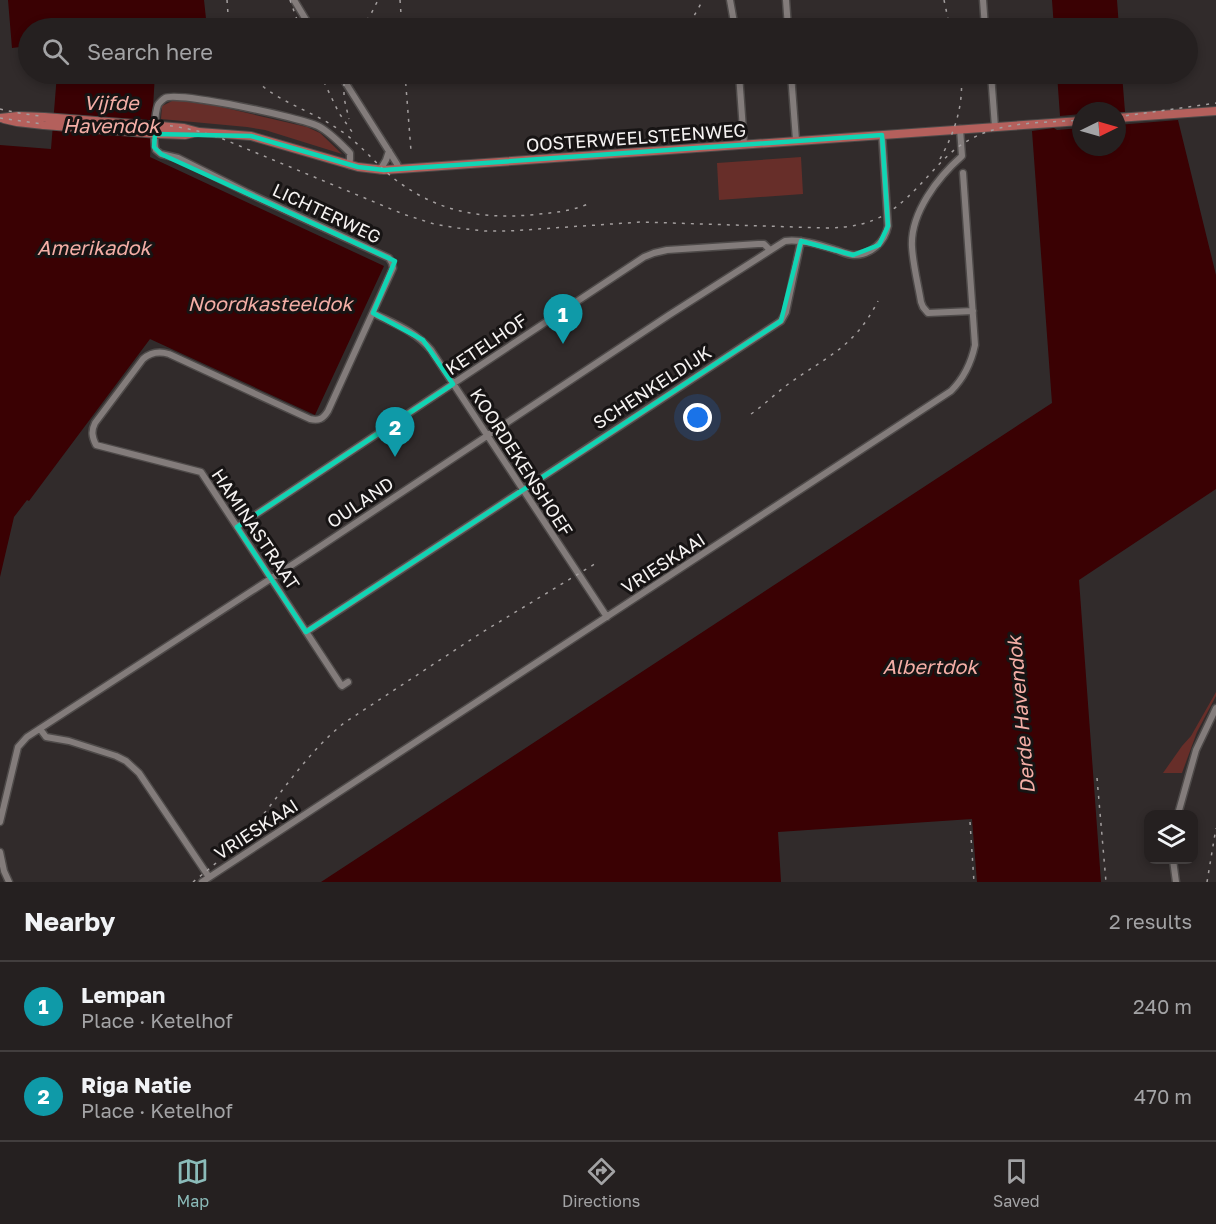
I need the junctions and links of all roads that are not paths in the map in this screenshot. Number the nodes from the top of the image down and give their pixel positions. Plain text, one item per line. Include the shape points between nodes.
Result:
1 (294, 0) edge
2 (730, 0) edge
3 (786, 0) edge
4 (983, 0) edge
5 (305, 18) edge
6 (733, 18) edge
7 (787, 18) edge
8 (984, 18) edge
9 (346, 84) edge
10 (741, 84) edge
11 (792, 84) edge
12 (992, 84) edge
13 (1216, 111) edge
14 (1126, 117) edge
15 (44, 121) dead end
16 (1072, 122) edge
17 (996, 127) junction
18 (960, 129) junction
19 (882, 135) junction
20 (796, 140) junction
21 (744, 144) junction
22 (389, 151) junction
23 (349, 165) junction
24 (399, 169) junction
25 (380, 170) junction
26 (963, 173) dead end
27 (801, 241) junction
28 (770, 250) junction
29 (973, 311) junction
30 (373, 313) junction
31 (453, 384) junction
32 (487, 435) junction
33 (96, 445) joint
34 (523, 490) junction
35 (237, 526) junction
36 (271, 578) junction
37 (607, 617) junction
38 (306, 632) junction
39 (348, 682) dead end
40 (1216, 708) edge
41 (40, 729) junction
42 (1179, 810) edge
43 (0, 822) edge
44 (0, 852) edge
45 (1174, 864) edge
46 (209, 878) junction
47 (9, 882) edge
48 (202, 882) edge
49 (1176, 882) edge

1 - 5 street
2 - 6 street
3 - 7 street
4 - 8 street
9 - 22 street
10 - 21 street
11 - 20 street
12 - 17 street
13 - 14 main road
15 - 23 main road, OOSTERWEELSTEENWEG, bridge via 185,135 199,132 259,137
16 - 17 main road, OOSTERWEELSTEENWEG
17 - 18 main road, OOSTERWEELSTEENWEG
18 - 19 main road, OOSTERWEELSTEENWEG
18 - 29 street via 962,156 945,171 917,215 912,247 925,310
19 - 20 main road, OOSTERWEELSTEENWEG
19 - 27 street via 888,226 879,245 867,253 853,255
20 - 21 main road, OOSTERWEELSTEENWEG
21 - 24 main road, OOSTERWEELSTEENWEG
22 - 24 street
22 - 25 street
23 - 25 main road, OOSTERWEELSTEENWEG
23 - 30 street, LICHTERWEG via 350,153 325,130 308,122 220,102 174,97 164,98 159,104 154,143 161,154 178,158 389,258 393,268
24 - 25 main road, OOSTERWEELSTEENWEG
26 - 29 street, VRIESKAAI
27 - 28 street, OULAND via 784,241
27 - 34 street, SCHENKELDIJK via 781,321
28 - 31 street, KETELHOF via 758,244 667,250 644,257
28 - 32 street, OULAND
29 - 37 street, VRIESKAAI via 972,359 951,392
30 - 31 street, KOORDEKENSHOEF via 423,340
30 - 33 street, LICHTERWEG via 328,411 320,420 310,419 169,354 156,352 143,359 95,423 92,434
31 - 32 street, KOORDEKENSHOEF
31 - 35 street, KETELHOF
32 - 34 street, KOORDEKENSHOEF
32 - 36 street, OULAND
33 - 35 street, HAMINASTRAAT via 201,472
34 - 37 street, KOORDEKENSHOEF
34 - 38 street, SCHENKELDIJK
35 - 36 street, HAMINASTRAAT
36 - 38 street, HAMINASTRAAT
36 - 41 street, OULAND
37 - 46 street, VRIESKAAI
38 - 39 street, HAMINASTRAAT via 341,685
40 - 42 street via 1196,750
41 - 43 street, OULAND via 18,747
41 - 46 street via 46,737 126,761 139,773
44 - 47 street
45 - 49 street
46 - 48 street, VRIESKAAI

